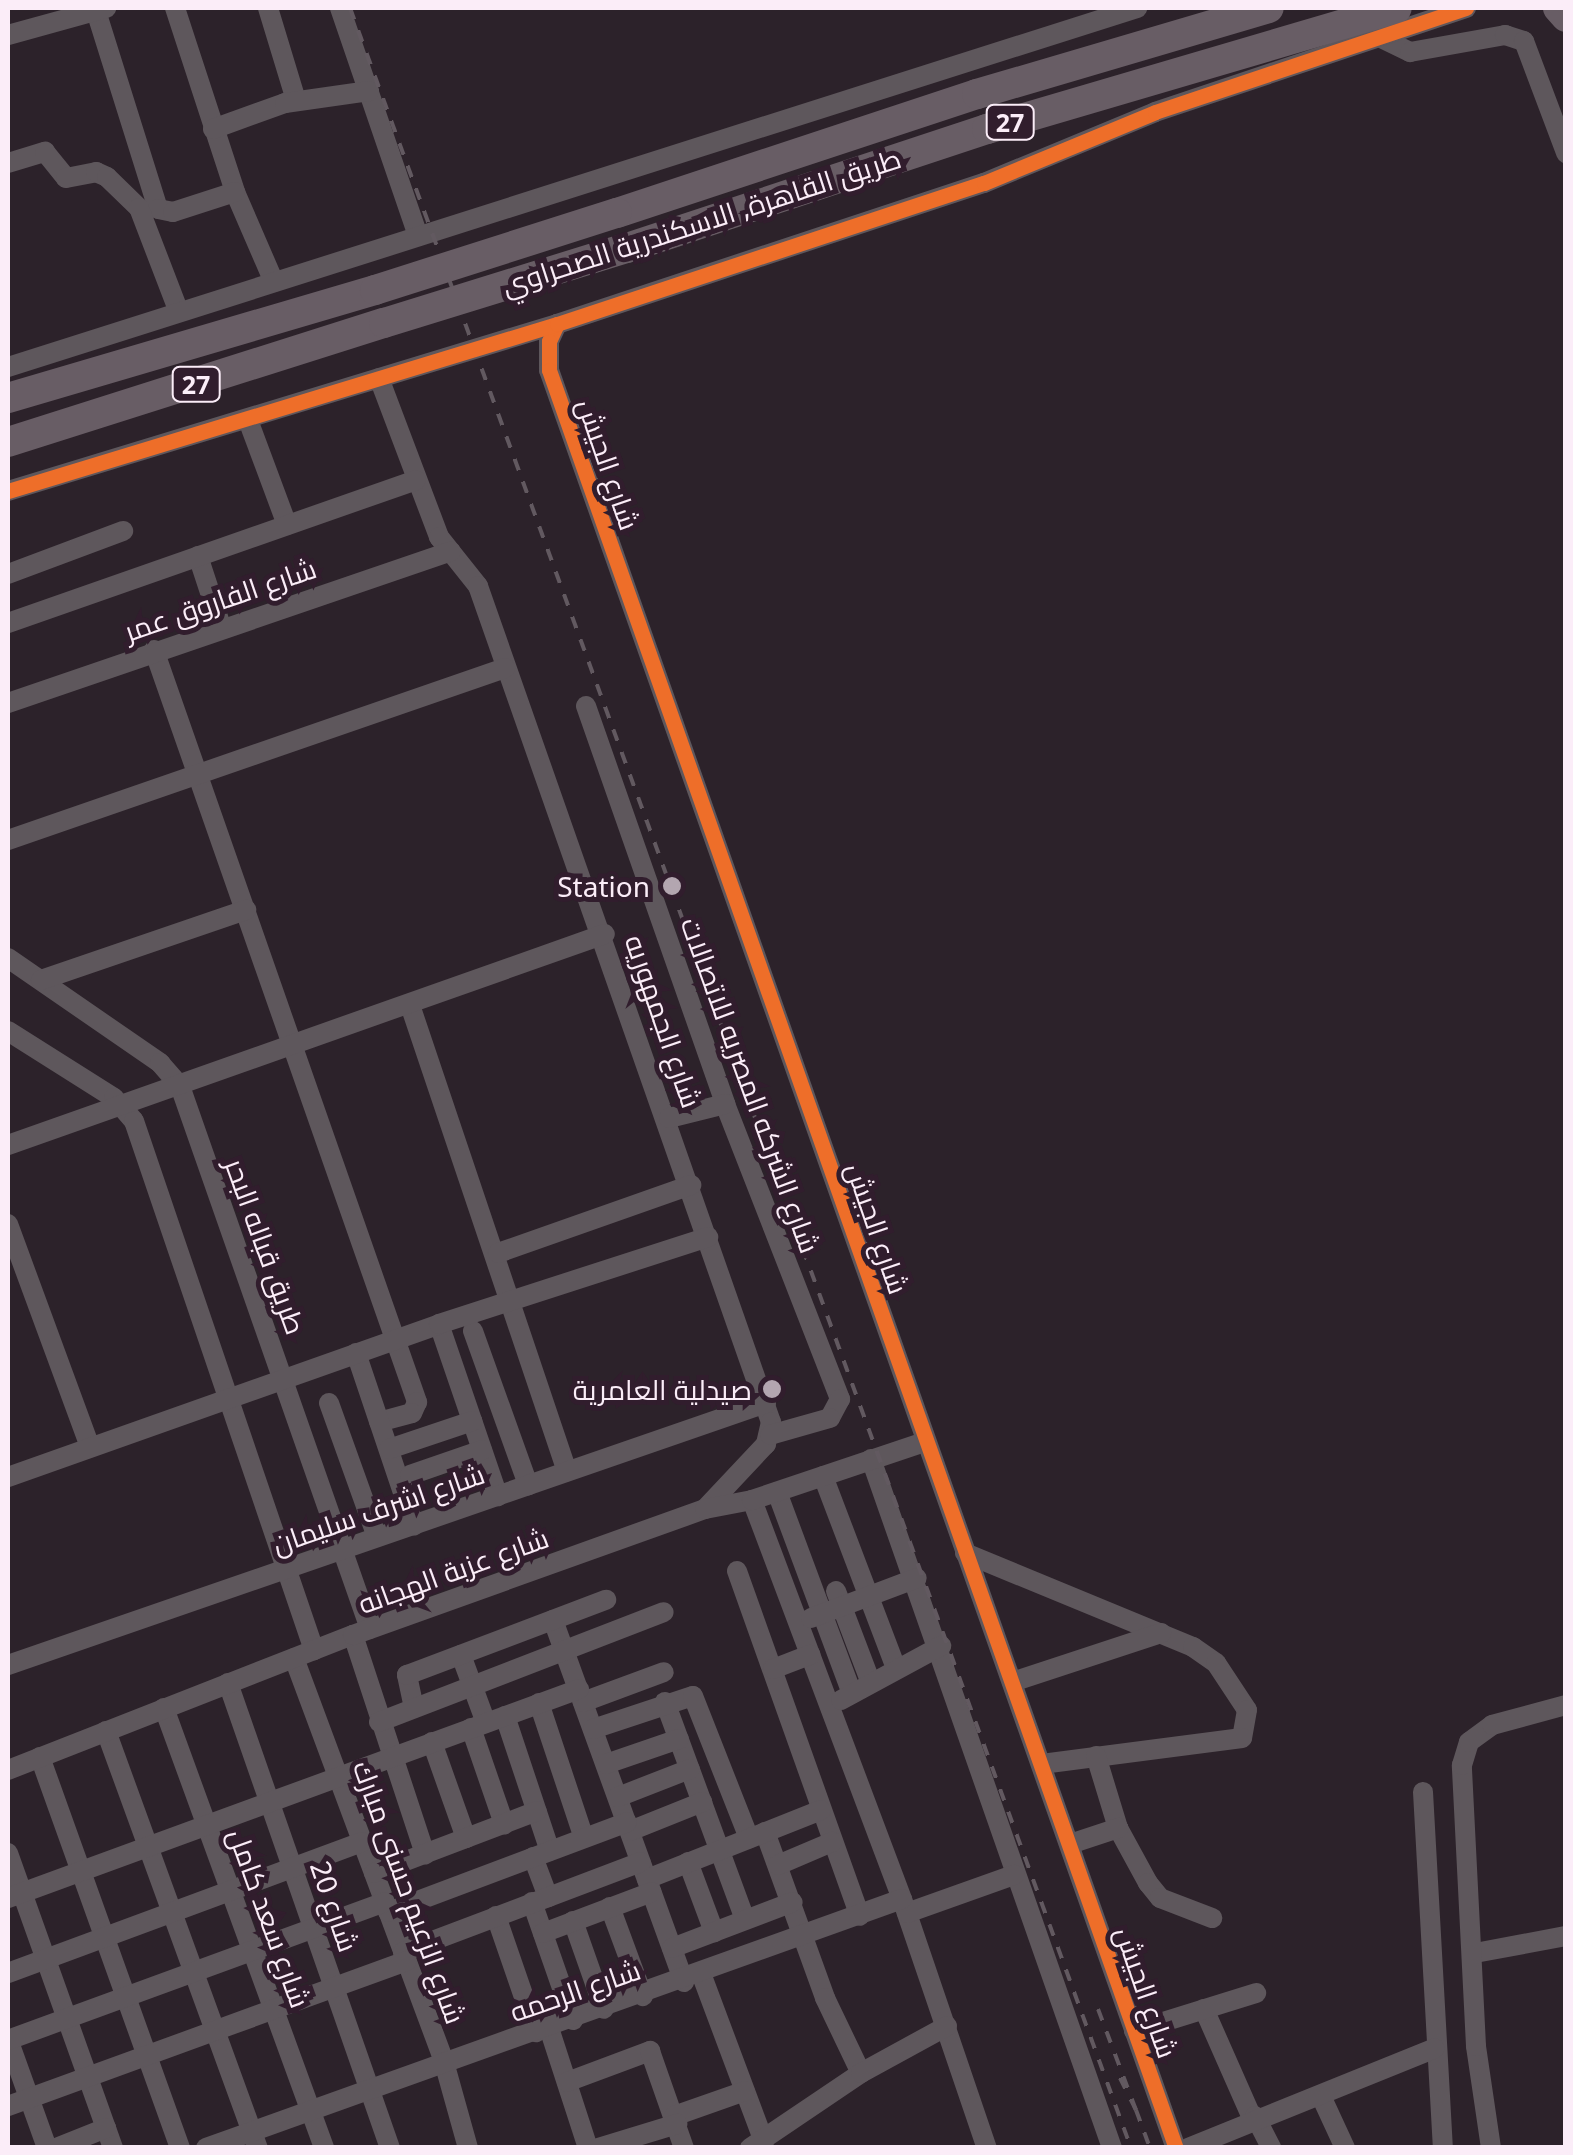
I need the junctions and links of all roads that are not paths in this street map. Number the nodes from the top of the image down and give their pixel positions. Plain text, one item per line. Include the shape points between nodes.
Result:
1 (175, 8) edge
2 (268, 8) edge
3 (340, 8) edge
4 (1269, 8) edge
5 (1397, 8) edge
6 (1466, 8) edge
7 (1558, 8) edge
8 (102, 9) edge
9 (1129, 9) edge
10 (1101, 12) edge
11 (1566, 17) edge
12 (8, 33) edge
13 (1375, 36) junction
14 (369, 91) junction
15 (296, 100) junction
16 (213, 128) junction
17 (1566, 153) edge
18 (8, 162) edge
19 (235, 192) junction
20 (418, 236) junction
21 (274, 282) junction
22 (179, 312) junction
23 (557, 324) junction
24 (8, 367) edge
25 (379, 378) junction
26 (8, 398) edge
27 (248, 420) junction
28 (8, 442) edge
29 (416, 480) junction
30 (8, 491) edge
31 (287, 525) junction
32 (123, 531) dead end
33 (452, 551) junction
34 (198, 556) junction
35 (8, 574) edge
36 (8, 624) edge
37 (221, 626) junction
38 (154, 650) junction
39 (505, 668) junction
40 (8, 703) edge
41 (586, 706) dead end
42 (198, 772) junction
43 (8, 840) edge
44 (246, 910) junction
45 (606, 934) junction
46 (8, 958) edge
47 (40, 980) junction
48 (410, 1005) junction
49 (8, 1031) edge
50 (293, 1046) junction
51 (180, 1086) junction
52 (725, 1104) junction
53 (122, 1105) junction
54 (669, 1118) junction
55 (8, 1145) edge
56 (691, 1184) junction
57 (8, 1224) edge
58 (708, 1237) junction
59 (498, 1253) junction
60 (514, 1299) junction
61 (439, 1324) junction
62 (474, 1331) dead end
63 (397, 1339) junction
64 (356, 1353) junction
65 (284, 1379) junction
66 (227, 1399) junction
67 (329, 1403) dead end
68 (766, 1403) junction
69 (472, 1421) junction
70 (380, 1422) junction
71 (770, 1436) junction
72 (924, 1442) junction
73 (90, 1447) junction
74 (389, 1450) junction
75 (482, 1450) junction
76 (870, 1459) junction
77 (568, 1472) junction
78 (410, 1475) dead end
79 (823, 1476) junction
80 (8, 1477) edge
81 (528, 1485) junction
82 (777, 1492) junction
83 (498, 1496) junction
84 (752, 1500) junction
85 (705, 1509) junction
86 (414, 1524) junction
87 (377, 1537) junction
88 (343, 1549) junction
89 (965, 1552) junction
90 (286, 1569) junction
91 (737, 1571) dead end
92 (917, 1578) junction
93 (870, 1599) junction
94 (606, 1600) dead end
95 (834, 1604) junction
96 (664, 1612) dead end
97 (553, 1620) junction
98 (798, 1622) junction
99 (362, 1632) junction
100 (1162, 1634) junction
101 (941, 1646) junction
102 (564, 1650) junction
103 (304, 1654) junction
104 (810, 1654) junction
105 (461, 1655) junction
106 (8, 1665) edge
107 (773, 1668) junction
108 (896, 1668) junction
109 (664, 1672) dead end
110 (1012, 1682) junction
111 (228, 1683) junction
112 (871, 1683) junction
113 (472, 1686) junction
114 (852, 1694) junction
115 (581, 1696) junction
116 (665, 1702) junction
117 (539, 1704) junction
118 (1566, 1705) edge
119 (830, 1707) junction
120 (164, 1708) junction
121 (414, 1708) junction
122 (378, 1722) junction
123 (487, 1722) junction
124 (593, 1729) junction
125 (106, 1731) junction
126 (678, 1738) junction
127 (432, 1742) junction
128 (1096, 1756) junction
129 (40, 1757) junction
130 (390, 1758) junction
131 (606, 1764) junction
132 (1042, 1764) junction
133 (690, 1769) junction
134 (8, 1770) edge
135 (338, 1777) junction
136 (1423, 1792) dead end
137 (618, 1797) junction
138 (270, 1802) junction
139 (702, 1802) junction
140 (821, 1810) junction
141 (537, 1811) junction
142 (207, 1824) junction
143 (504, 1824) junction
144 (628, 1827) junction
145 (1118, 1828) junction
146 (757, 1835) junction
147 (466, 1838) junction
148 (584, 1838) junction
149 (362, 1842) junction
150 (832, 1842) junction
151 (1070, 1844) junction
152 (148, 1846) junction
153 (720, 1850) junction
154 (8, 1853) edge
155 (425, 1854) junction
156 (542, 1854) junction
157 (688, 1862) junction
158 (778, 1865) junction
159 (292, 1868) junction
160 (81, 1871) junction
161 (374, 1873) junction
162 (1014, 1875) junction
163 (647, 1877) junction
164 (230, 1890) junction
165 (14, 1896) edge
166 (540, 1900) junction
167 (792, 1902) junction
168 (905, 1906) junction
169 (386, 1907) junction
170 (610, 1907) junction
171 (172, 1912) junction
172 (496, 1916) junction
173 (860, 1916) junction
174 (1212, 1918) dead end
175 (745, 1920) junction
176 (573, 1921) junction
177 (314, 1928) junction
178 (542, 1932) junction
179 (714, 1932) junction
180 (806, 1936) junction
181 (1566, 1936) edge
182 (105, 1937) junction
183 (672, 1948) junction
184 (252, 1950) junction
185 (1475, 1953) junction
186 (404, 1957) junction
187 (45, 1959) junction
188 (194, 1972) junction
189 (8, 1973) edge
190 (693, 1979) junction
191 (334, 1988) junction
192 (1256, 1992) dead end
193 (643, 1996) junction
194 (126, 1997) junction
195 (604, 2009) junction
196 (1204, 2009) junction
197 (274, 2010) junction
198 (66, 2018) junction
199 (573, 2020) junction
200 (947, 2026) junction
201 (215, 2030) junction
202 (543, 2030) junction
203 (1134, 2031) junction
204 (8, 2040) edge
205 (1435, 2048) junction
206 (147, 2055) junction
207 (444, 2062) junction
208 (861, 2073) junction
209 (87, 2077) junction
210 (566, 2082) junction
211 (370, 2089) junction
212 (745, 2091) junction
213 (1320, 2096) junction
214 (29, 2098) junction
215 (8, 2106) edge
216 (310, 2110) junction
217 (1253, 2117) junction
218 (675, 2120) junction
219 (109, 2138) edge
220 (255, 2139) edge
221 (757, 2144) edge
222 (47, 2148) edge
223 (56, 2148) edge
224 (180, 2148) edge
225 (206, 2148) edge
226 (324, 2148) edge
227 (390, 2148) edge
228 (468, 2148) edge
229 (588, 2148) edge
230 (598, 2148) edge
231 (684, 2148) edge
232 (987, 2148) edge
233 (1112, 2148) edge
234 (1176, 2148) edge
235 (1188, 2148) edge
236 (1271, 2148) edge
237 (1345, 2148) edge
238 (1443, 2148) edge
239 (1491, 2148) edge

1 - 16 street
2 - 15 street
3 - 14 street
4 - 26 highway, طريق القاهرة, الاسكندرية الصحراوي / 27, bridge via 977,94 376,290
5 - 28 highway, طريق القاهرة, الاسكندرية الصحراوي / 27, bridge via 987,128
6 - 13 street
7 - 11 highway
8 - 12 street
8 - 19 street via 158,208 173,212
9 - 10 street
10 - 20 street
13 - 17 street via 1410,52 1505,35 1524,41
13 - 23 street via 1155,112 984,183
14 - 15 street
14 - 20 street
15 - 16 street
16 - 19 street
18 - 22 street via 45,152 66,178 96,172 108,178 139,208
19 - 21 street
20 - 21 street
21 - 22 street
22 - 24 street
23 - 25 street
23 - 72 street, شارع الجيش via 549,341 550,370
25 - 27 street
25 - 29 street, شارع الجمهوريه
27 - 30 street
27 - 31 street
29 - 31 street
29 - 33 street, شارع الجمهوريه via 439,537
31 - 34 street
32 - 35 street
33 - 37 street, شارع الفاروق عمر
33 - 39 street, شارع الجمهوريه via 474,576
34 - 36 street
34 - 37 street
37 - 38 street, شارع الفاروق عمر
38 - 40 street, شارع الفاروق عمر
38 - 42 street
39 - 42 street
39 - 45 street, شارع الجمهوريه
41 - 52 street, شارع الشركه المصريه للاتصالات
42 - 43 street
42 - 44 street
44 - 47 street
44 - 50 street
45 - 48 street
45 - 54 street, شارع الجمهوريه
46 - 47 street, طريق قباله البحر
47 - 51 street, طريق قباله البحر via 160,1064
48 - 50 street
48 - 59 street
49 - 53 street
50 - 51 street
50 - 63 street
51 - 53 street
51 - 65 street, طريق قباله البحر
52 - 54 street
52 - 71 street, شارع الشركه المصريه للاتصالات via 840,1399 830,1418
53 - 55 street
53 - 66 street via 134,1121
54 - 56 street, شارع الجمهوريه
56 - 58 street, شارع الجمهوريه
56 - 59 street
57 - 73 street
58 - 60 street
58 - 68 street, شارع الجمهوريه
59 - 60 street
60 - 61 street
60 - 77 street via 513,1314
61 - 63 street
61 - 69 street
62 - 81 street
63 - 64 street
63 - 70 street via 417,1406
64 - 65 street
64 - 70 street
65 - 66 street
65 - 88 street, طريق قباله البحر
66 - 73 street
66 - 90 street
67 - 87 street
68 - 71 street, شارع الجمهوريه
68 - 77 street, شارع اشرف سليمان
69 - 74 street
69 - 75 street
70 - 74 street
71 - 85 street
72 - 76 street, شارع عزبة الهجانه
72 - 89 street, شارع الجيش
73 - 80 street
74 - 86 street
75 - 78 street
75 - 83 street
76 - 79 street, شارع عزبة الهجانه
76 - 92 street
77 - 81 street, شارع اشرف سليمان
79 - 82 street, شارع عزبة الهجانه
79 - 93 street
81 - 83 street, شارع اشرف سليمان
82 - 84 street, شارع عزبة الهجانه
82 - 95 street
83 - 86 street, شارع اشرف سليمان
84 - 85 street, شارع عزبة الهجانه
84 - 98 street
85 - 99 street, شارع عزبة الهجانه
86 - 87 street, شارع اشرف سليمان
87 - 88 street, شارع اشرف سليمان
88 - 90 street, شارع اشرف سليمان
88 - 99 street, طريق قباله البحر
89 - 100 street
89 - 110 street, شارع الجيش
90 - 103 street
90 - 106 street, شارع اشرف سليمان
91 - 107 street
92 - 93 street
92 - 101 street
93 - 95 street
93 - 108 street
94 - 97 street
95 - 98 street
95 - 112 street
95 - 114 street
96 - 102 street
97 - 102 street
97 - 105 street
98 - 104 street
99 - 103 street, شارع عزبة الهجانه
99 - 122 street, طريق قباله البحر
100 - 110 street
100 - 128 street via 1216,1663 1247,1710 1248,1732 1237,1740
101 - 108 street
101 - 162 street via 948,1694
102 - 113 street
102 - 115 street
103 - 111 street, شارع عزبة الهجانه
103 - 135 street, شارع الزعيم حسنى مبارك
104 - 107 street
104 - 119 street
105 - 113 street
105 - 121 street via 407,1675
107 - 140 street
108 - 112 street
109 - 115 street
110 - 132 street, شارع الجيش
111 - 120 street, شارع عزبة الهجانه
111 - 138 street, شارع 20
112 - 114 street
113 - 121 street
113 - 123 street
114 - 119 street
115 - 117 street
115 - 124 street
116 - 124 street
116 - 126 street
116 - 146 street via 695,1698
117 - 123 street
117 - 148 street
118 - 185 street via 1492,1725 1469,1742 1462,1765
119 - 168 street
120 - 125 street, شارع عزبة الهجانه
120 - 142 street, شارع سعد كامل
121 - 122 street
122 - 130 street, طريق قباله البحر
123 - 127 street
123 - 141 street
123 - 143 street
124 - 131 street
125 - 129 street, شارع عزبة الهجانه
125 - 152 street
126 - 131 street
126 - 133 street
127 - 130 street
127 - 147 street
128 - 132 street
128 - 145 street
129 - 134 street, شارع عزبة الهجانه
129 - 160 street
130 - 135 street
130 - 155 street, طريق قباله البحر
131 - 137 street
132 - 151 street, شارع الجيش
133 - 137 street
133 - 139 street
135 - 138 street
135 - 149 street, شارع الزعيم حسنى مبارك
136 - 205 street
137 - 144 street
138 - 142 street
138 - 159 street, شارع 20
139 - 144 street
139 - 153 street
140 - 146 street
140 - 150 street
141 - 143 street
141 - 156 street
142 - 152 street
142 - 164 street, شارع سعد كامل
143 - 147 street
144 - 148 street
144 - 163 street
145 - 151 street
145 - 174 street via 1160,1898
146 - 153 street
146 - 158 street
147 - 155 street
148 - 156 street
149 - 159 street
149 - 161 street, شارع الزعيم حسنى مبارك
150 - 158 street
150 - 173 street
151 - 203 street, شارع الجيش
152 - 160 street
152 - 171 street
153 - 157 street
153 - 175 street
154 - 165 street
155 - 161 street
156 - 166 street
156 - 169 street
157 - 163 street
157 - 179 street
158 - 167 street
159 - 164 street
159 - 177 street, شارع 20
160 - 165 street
160 - 182 street
161 - 169 street, شارع الزعيم حسنى مبارك
162 - 168 street, شارع الرحمه
162 - 233 street
163 - 166 street
163 - 170 street
163 - 183 street
164 - 171 street
164 - 184 street, شارع سعد كامل
165 - 187 street
166 - 172 street
166 - 178 street
167 - 175 street
167 - 180 street
168 - 173 street, شارع الرحمه
168 - 200 street
169 - 177 street
169 - 186 street, شارع الزعيم حسنى مبارك
170 - 176 street
170 - 193 street
171 - 182 street
171 - 188 street
172 - 186 street
172 - 202 street
173 - 180 street, شارع الرحمه
175 - 179 street
176 - 178 street
176 - 195 street
177 - 184 street
177 - 191 street, شارع 20
178 - 199 street
179 - 183 street
180 - 190 street, شارع الرحمه
180 - 208 street via 825,1998
181 - 185 street
182 - 187 street
182 - 194 street
183 - 190 street
184 - 188 street
184 - 197 street, شارع سعد كامل
185 - 239 street via 1476,2046
186 - 191 street
186 - 207 street, شارع الزعيم حسنى مبارك
187 - 189 street
187 - 198 street
188 - 194 street
188 - 201 street
190 - 193 street, شارع الرحمه
190 - 212 street
191 - 197 street
191 - 211 street, شارع 20
192 - 196 street
193 - 195 street, شارع الرحمه
194 - 198 street
194 - 206 street
195 - 199 street, شارع الرحمه
196 - 203 street
196 - 217 street
197 - 201 street
197 - 216 street, شارع سعد كامل
198 - 204 street
198 - 209 street
199 - 202 street, شارع الرحمه
200 - 208 street
200 - 232 street
201 - 206 street
201 - 220 street
202 - 207 street, شارع الرحمه
202 - 210 street
203 - 234 street, شارع الجيش
204 - 214 street
205 - 213 street
205 - 238 street
206 - 209 street
206 - 224 street
207 - 211 street, شارع الرحمه
207 - 228 street, شارع الزعيم حسنى مبارك
208 - 221 street
209 - 214 street
209 - 219 street
210 - 218 street via 650,2051
210 - 229 street
211 - 216 street, شارع الرحمه
211 - 227 street, شارع 20
212 - 218 street
212 - 221 street
213 - 217 street
213 - 237 street
214 - 215 street
214 - 222 street
216 - 220 street, شارع الرحمه
216 - 226 street, شارع سعد كامل
217 - 235 street
217 - 236 street
218 - 230 street
218 - 231 street
219 - 223 street
220 - 225 street, شارع الرحمه

